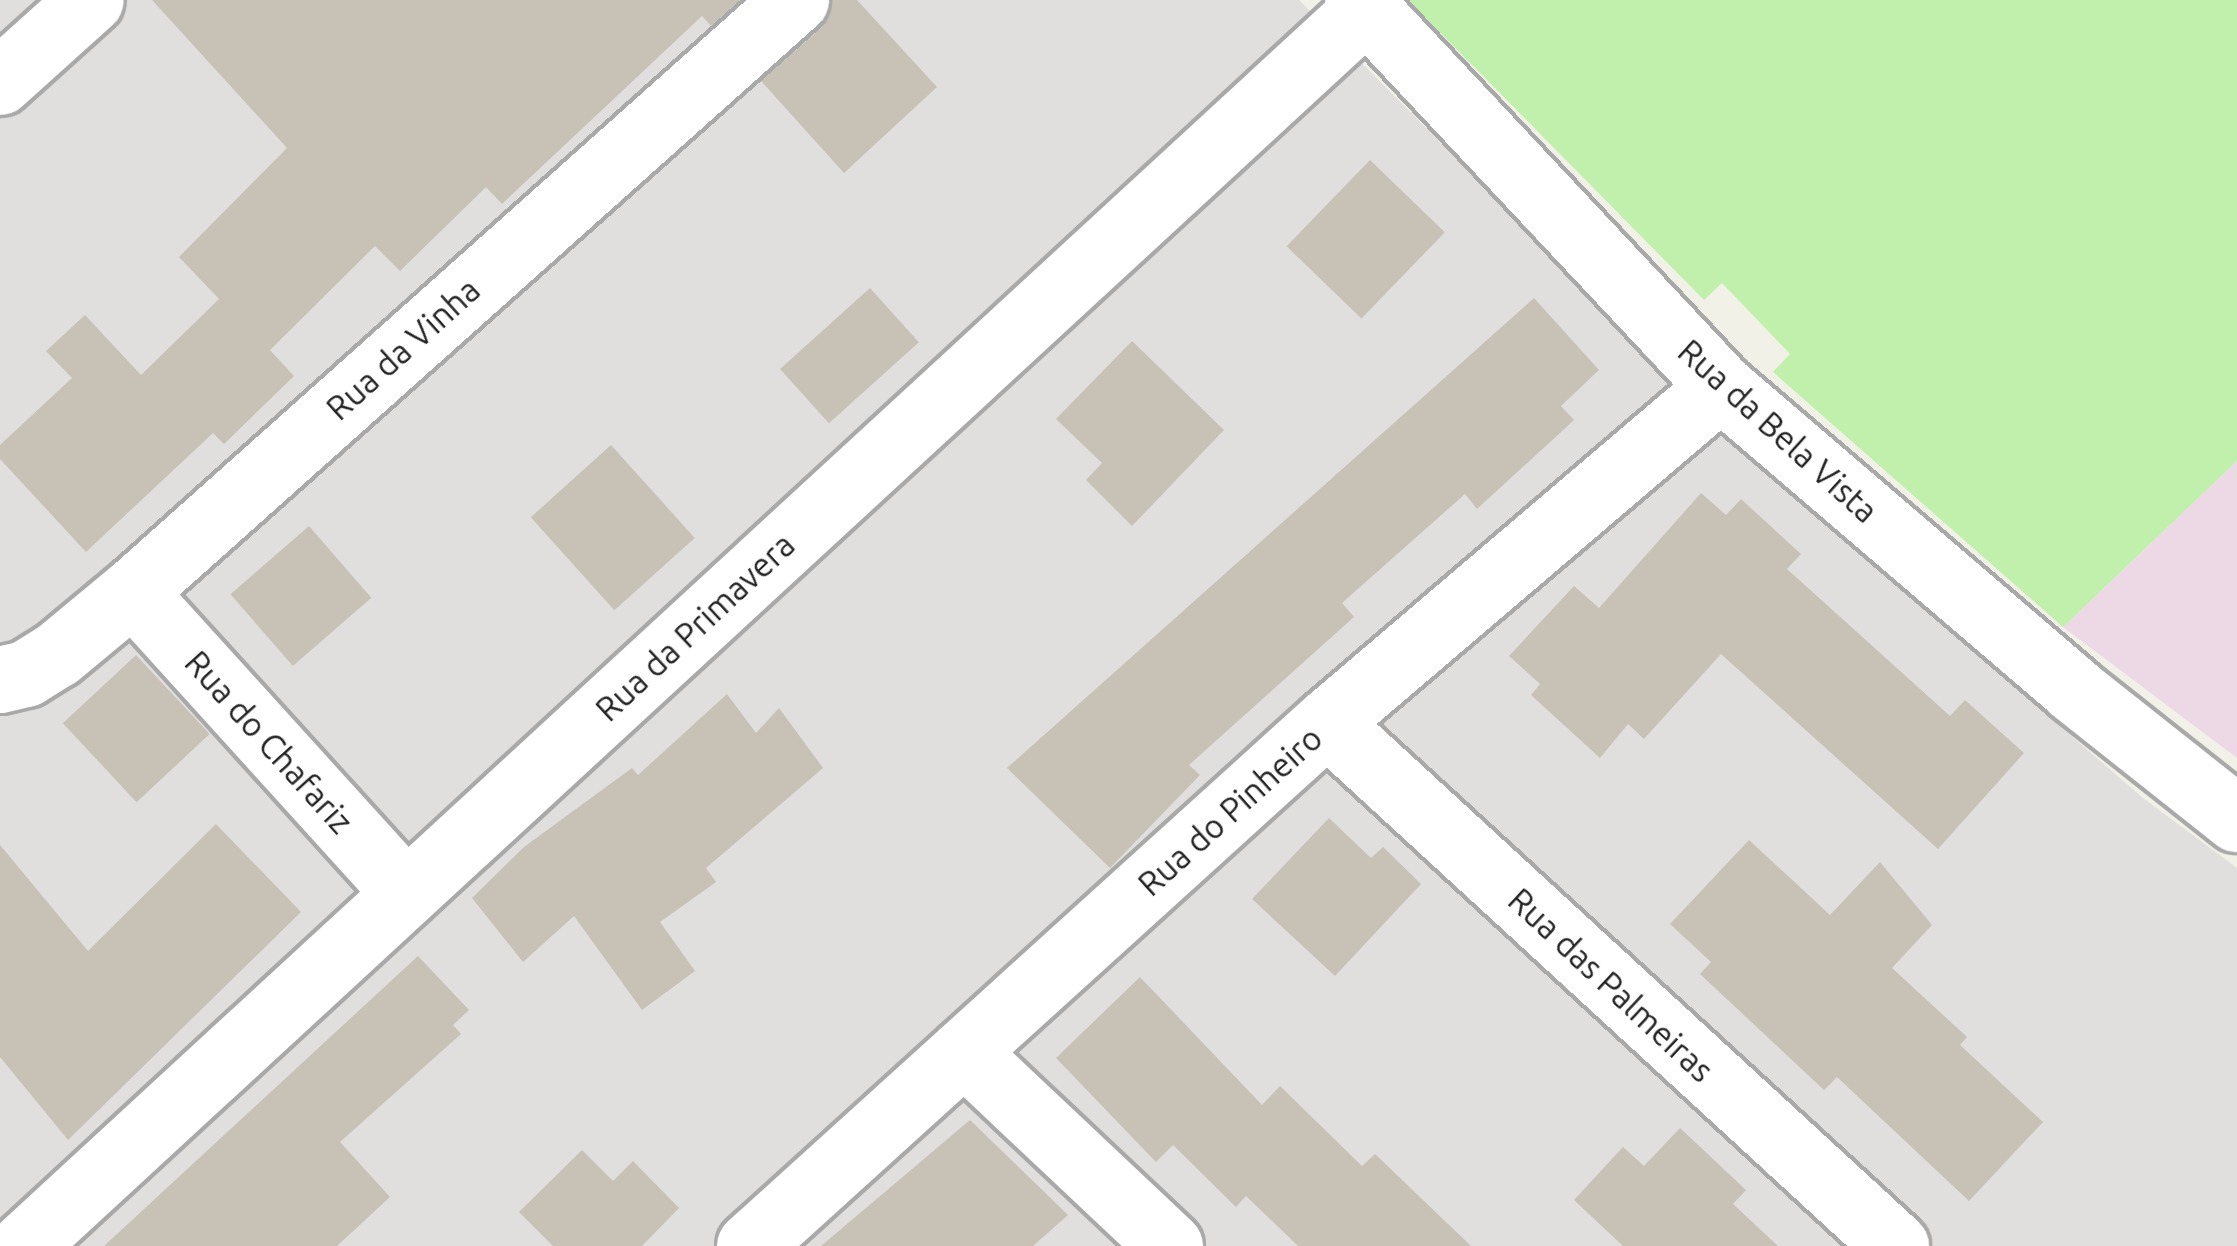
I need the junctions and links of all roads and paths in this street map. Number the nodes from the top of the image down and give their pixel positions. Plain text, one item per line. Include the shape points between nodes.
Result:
1 (91, 0) edge
2 (796, 0) edge
3 (1362, 4) edge
4 (0, 82) edge
5 (1721, 387) junction
6 (133, 592) junction
7 (0, 680) edge
8 (1327, 723) junction
9 (2237, 819) edge
10 (406, 892) junction
11 (964, 1052) junction
12 (23, 1246) edge
13 (750, 1246) edge
14 (1170, 1246) edge
15 (1896, 1246) edge

1 - 4 street
2 - 6 street, Rua da Vinha
3 - 5 street, Rua da Bela Vista
3 - 10 street, Rua da Primavera
5 - 8 street, Rua do Pinheiro
5 - 9 street, Rua da Bela Vista
6 - 7 street, Rua da Vinha via 58,655
6 - 10 street, Rua do Chafariz
8 - 11 street, Rua do Pinheiro
8 - 15 street, Rua das Palmeiras
10 - 12 street, Rua da Primavera
11 - 13 street, Rua do Pinheiro
11 - 14 street

